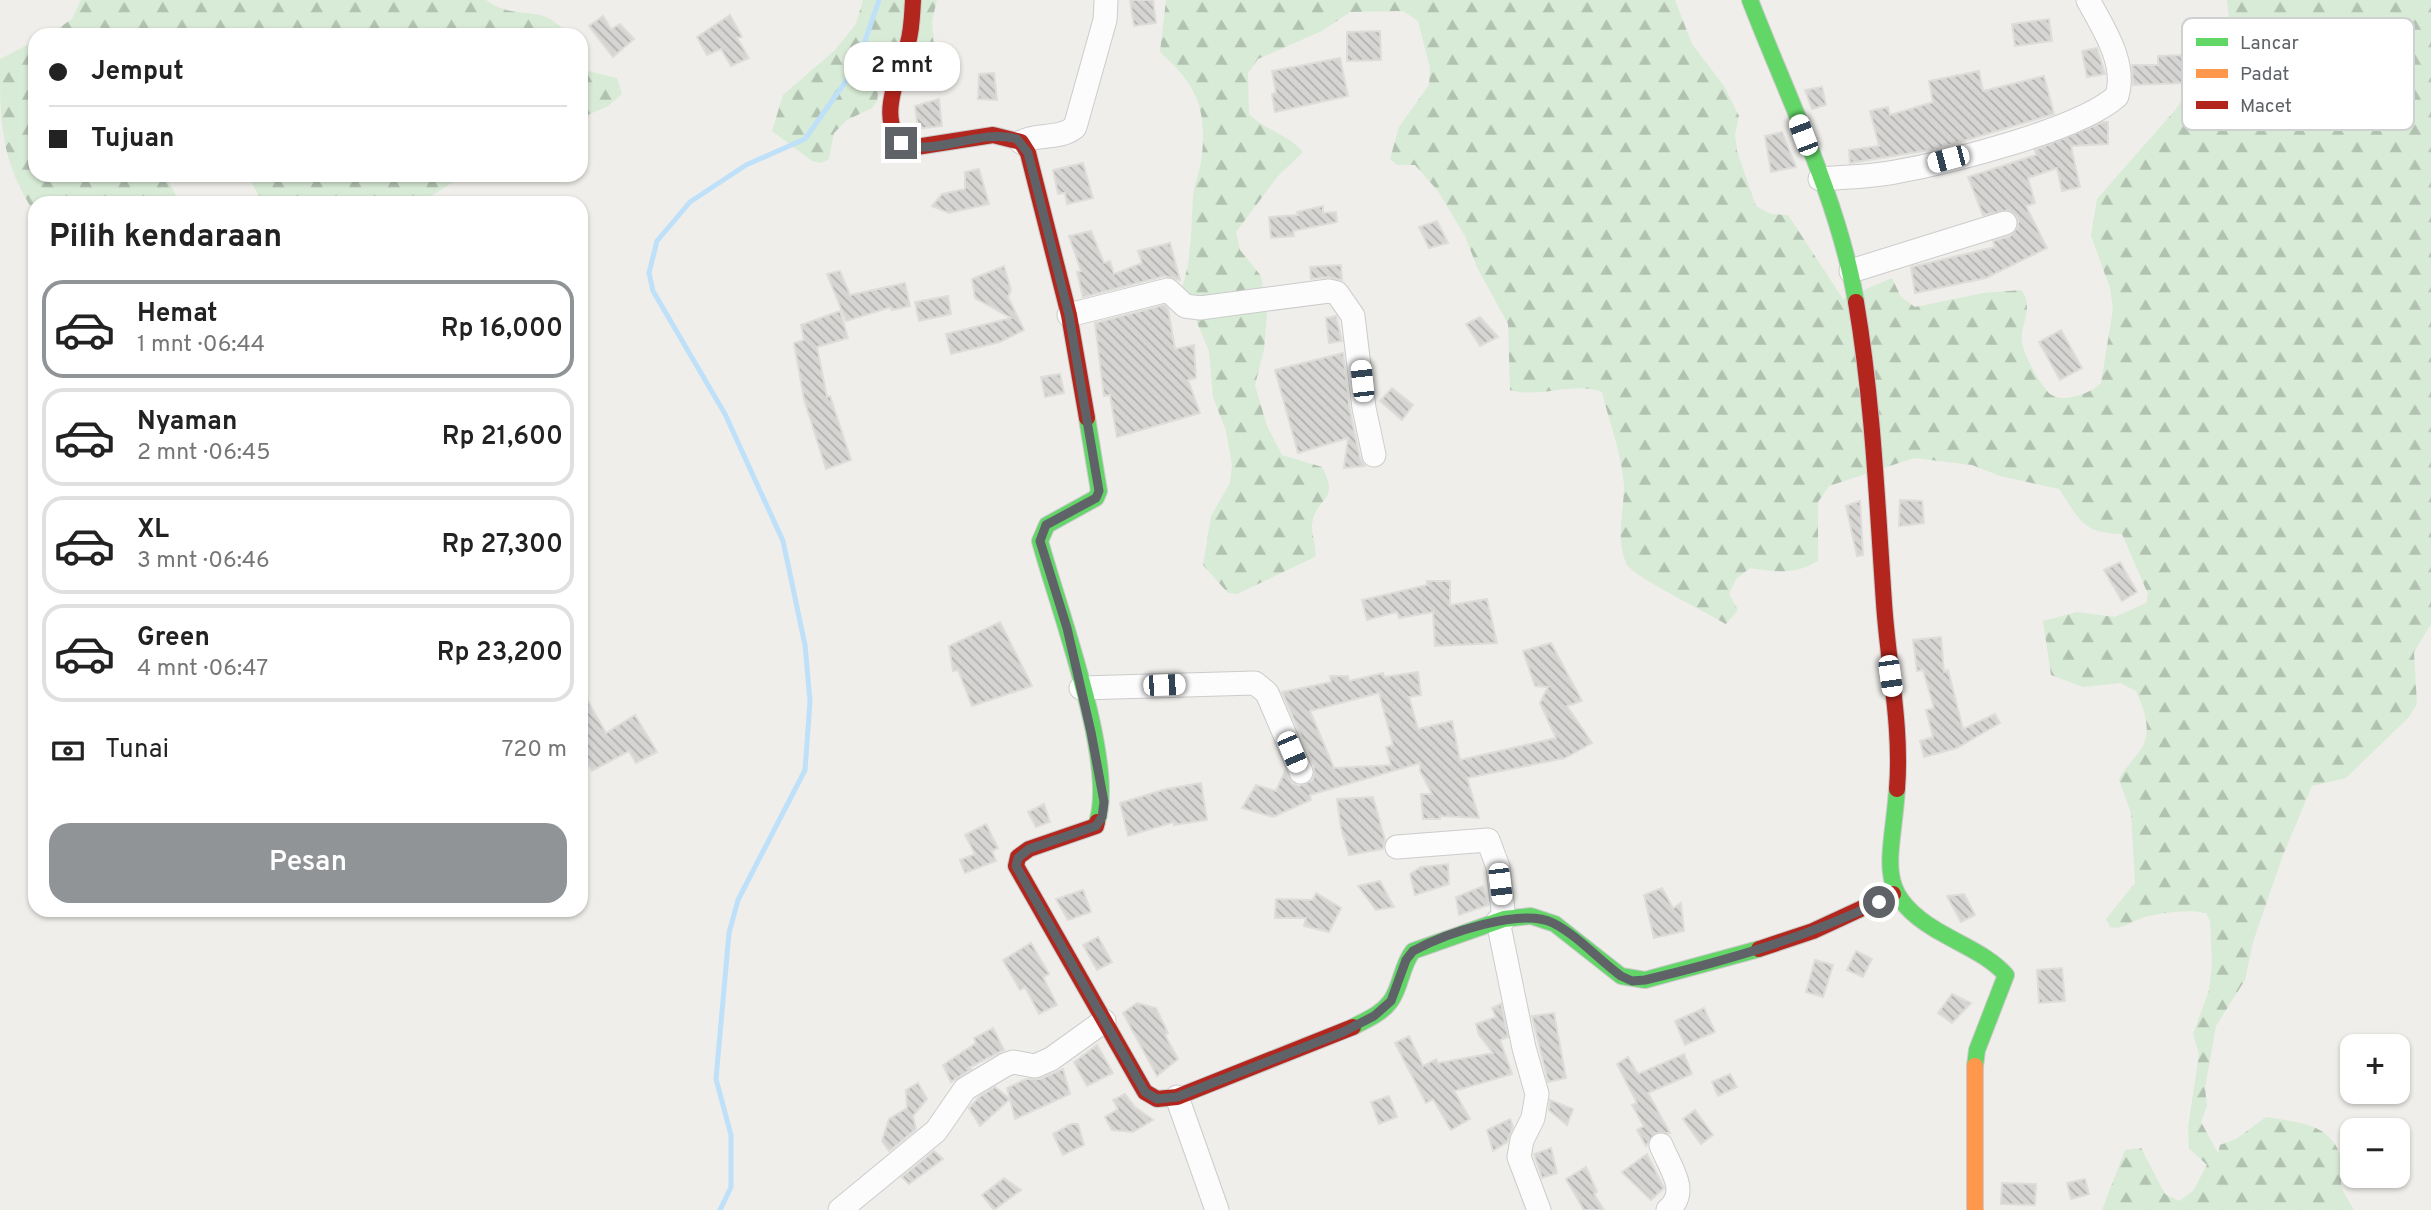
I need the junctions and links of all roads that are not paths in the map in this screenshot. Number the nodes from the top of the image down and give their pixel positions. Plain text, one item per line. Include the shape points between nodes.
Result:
1 (914, 0) edge
2 (1750, 0) edge
3 (2088, 0) edge
4 (1106, 2) dead end
5 (1021, 142) junction
6 (1820, 179) junction
7 (2005, 223) dead end
8 (1851, 271) junction
9 (1069, 315) junction
10 (1374, 455) dead end
11 (1081, 688) junction
12 (1301, 772) dead end
13 (1397, 847) dead end
14 (1894, 894) junction
15 (1501, 920) junction
16 (1104, 1021) junction
17 (1177, 1097) junction
18 (1661, 1145) dead end
19 (840, 1210) edge
20 (1217, 1210) edge
21 (1539, 1210) edge
22 (1668, 1210) edge
23 (1975, 1210) edge

1 - 5 street via 909,40 889,116 897,140 909,146 968,138 1004,137
2 - 6 street
3 - 6 street via 2109,39 2118,69 2117,96 2102,108 2040,134 1926,165
4 - 5 street via 1075,127 1065,134
5 - 9 street via 1028,153
6 - 8 street
7 - 8 street
8 - 14 street via 1876,458 1885,620 1900,755 1890,878
9 - 10 street via 1168,290 1185,306 1200,308 1337,293 1353,316
9 - 11 street via 1099,491 1096,498 1046,525 1040,541
11 - 12 street via 1255,682 1267,693
11 - 16 street via 1102,788 1102,817 1096,826 1029,849 1016,866
13 - 15 street via 1488,840 1498,867
14 - 15 street via 1813,931 1730,960 1632,981 1555,924 1531,916
14 - 23 street via 1936,932 1994,962 2005,974 1974,1070
15 - 17 street via 1413,951 1391,1001 1374,1016
15 - 21 street via 1524,1048 1538,1094 1519,1157
16 - 17 street via 1145,1092 1157,1099
16 - 19 street via 1051,1059 1035,1066 1013,1062 965,1089 936,1130
17 - 20 street
18 - 22 street via 1679,1191 1678,1201

